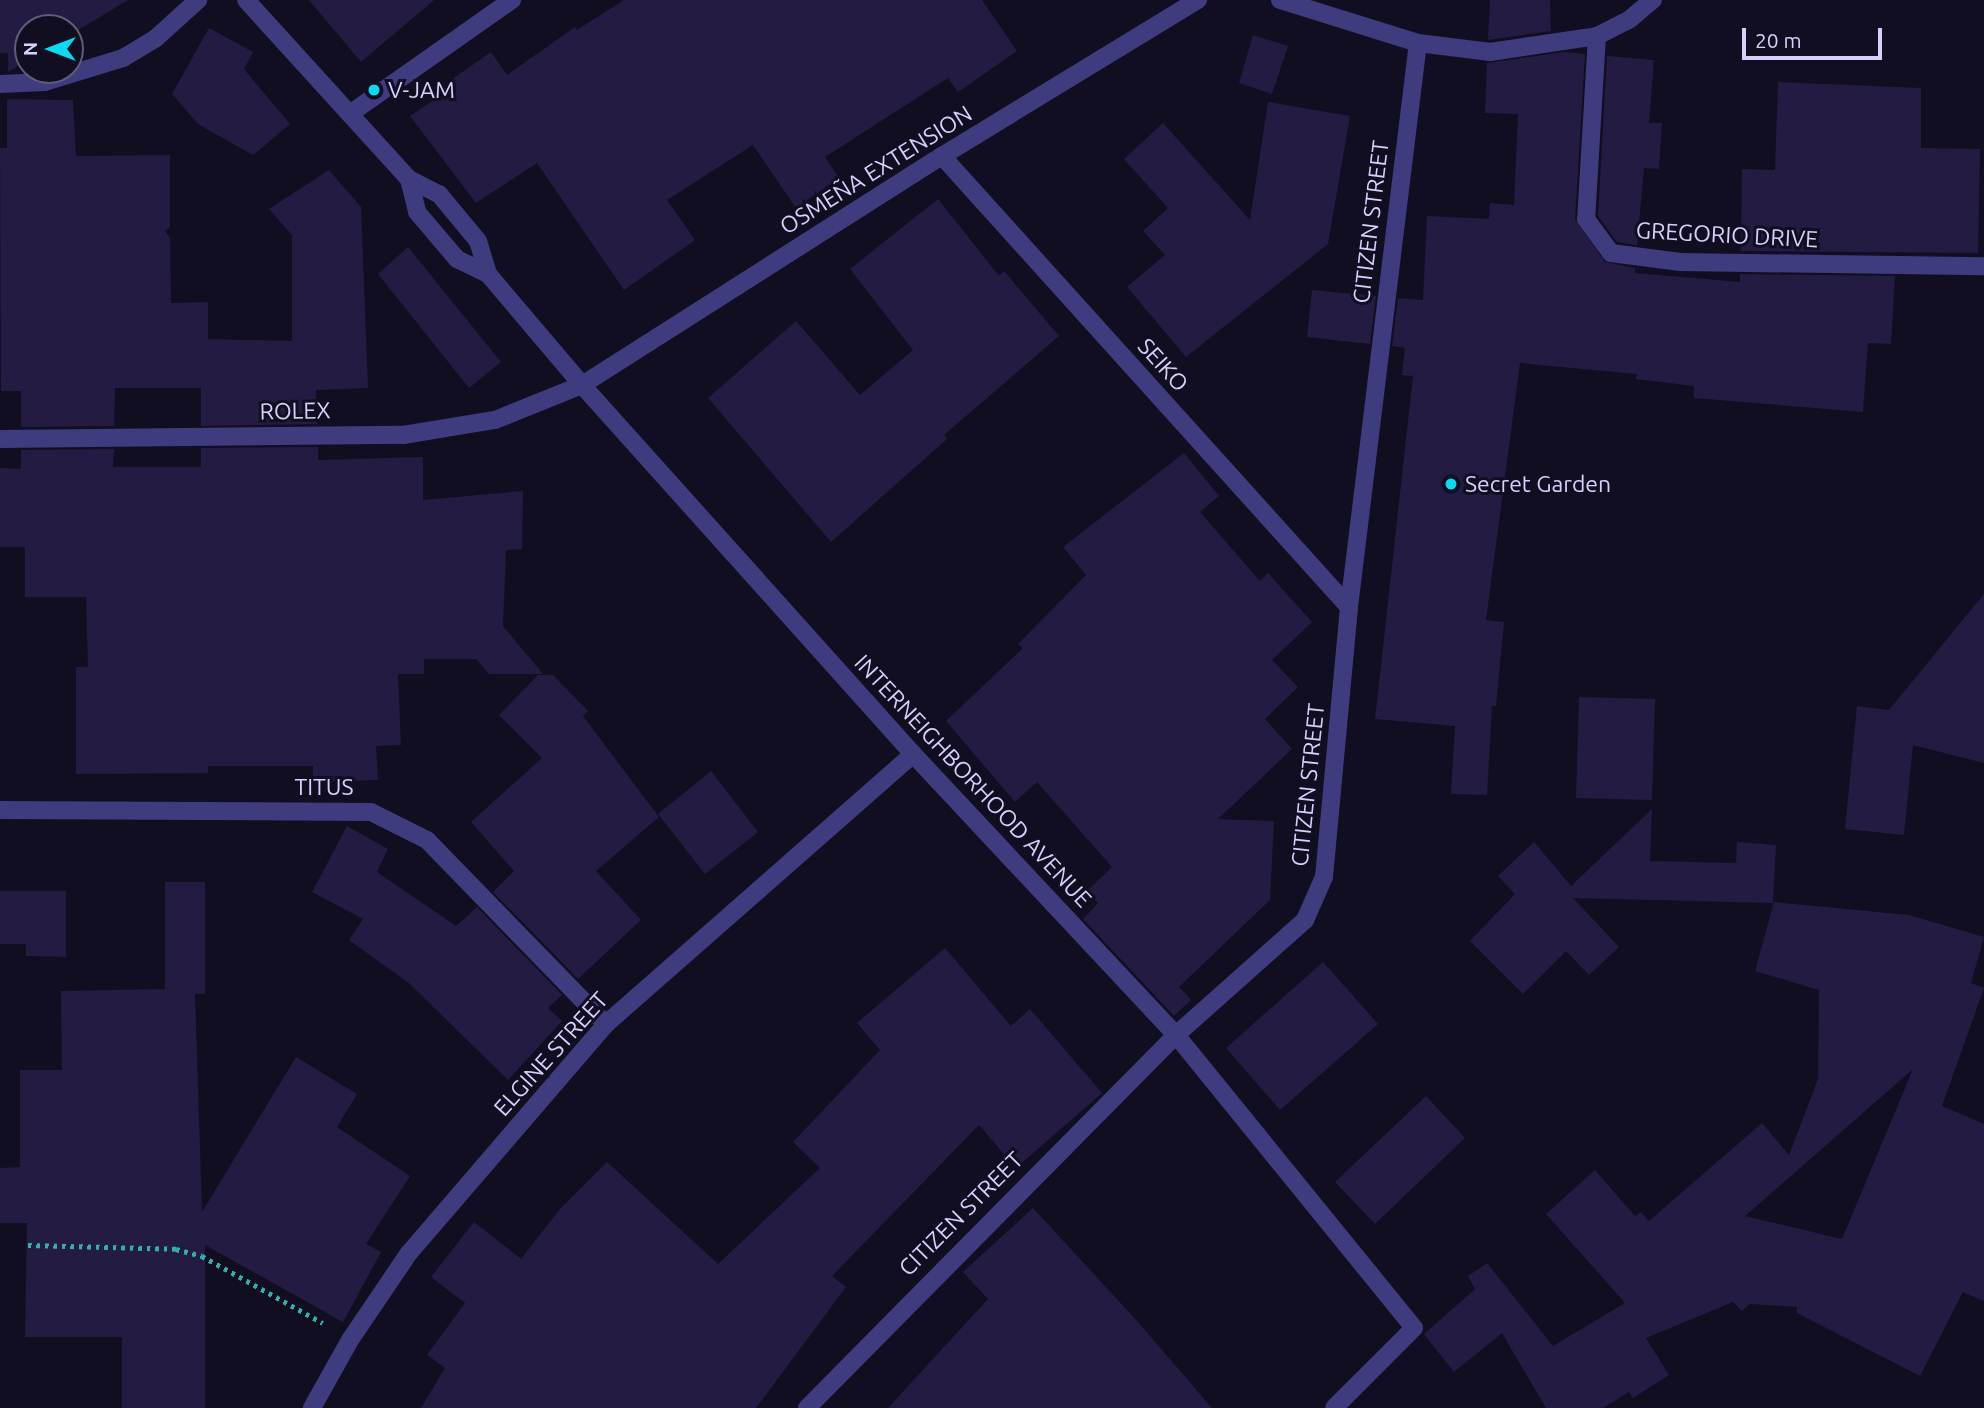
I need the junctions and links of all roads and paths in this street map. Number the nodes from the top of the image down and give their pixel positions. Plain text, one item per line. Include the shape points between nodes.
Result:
1 (198, 0) edge
2 (246, 0) edge
3 (512, 0) edge
4 (1198, 0) edge
5 (1280, 0) edge
6 (1653, 0) edge
7 (1597, 36) junction
8 (1418, 43) junction
9 (0, 84) edge
10 (351, 113) junction
11 (942, 156) junction
12 (409, 178) junction
13 (1984, 266) edge
14 (488, 274) junction
15 (582, 385) junction
16 (0, 439) edge
17 (1349, 607) junction
18 (913, 754) junction
19 (0, 810) edge
20 (606, 1024) junction
21 (1176, 1035) junction
22 (28, 1245) dead end
23 (350, 1340) junction
24 (312, 1408) edge
25 (807, 1408) edge
26 (1334, 1408) edge

1 - 9 street via 156,38 123,58 46,82
2 - 10 street
3 - 10 street
4 - 11 street, OSMEÑA EXTENSION
5 - 8 street
6 - 7 street via 1630,19
7 - 8 street via 1490,52
7 - 13 street, GREGORIO DRIVE via 1586,219 1611,253 1680,262
8 - 17 street, CITIZEN STREET
10 - 12 street
11 - 15 street, OSMEÑA EXTENSION
11 - 17 street, SEIKO
12 - 14 street, INTERNEIGHBORHOOD AVENUE via 439,194 459,217 478,241
12 - 14 street, INTERNEIGHBORHOOD AVENUE via 417,212 457,259
14 - 15 street, INTERNEIGHBORHOOD AVENUE
15 - 16 street, ROLEX via 495,420 403,435
15 - 18 street, INTERNEIGHBORHOOD AVENUE
17 - 21 street, CITIZEN STREET via 1332,830 1324,877 1305,920
18 - 20 street, ELGINE STREET
18 - 21 street, INTERNEIGHBORHOOD AVENUE
19 - 20 street, TITUS via 371,812 427,840
20 - 23 street, ELGINE STREET via 409,1253
21 - 25 street, CITIZEN STREET
21 - 26 street, INTERNEIGHBORHOOD AVENUE via 1414,1328
22 - 23 path via 176,1249 202,1256 251,1279
23 - 24 street, ELGINE STREET

